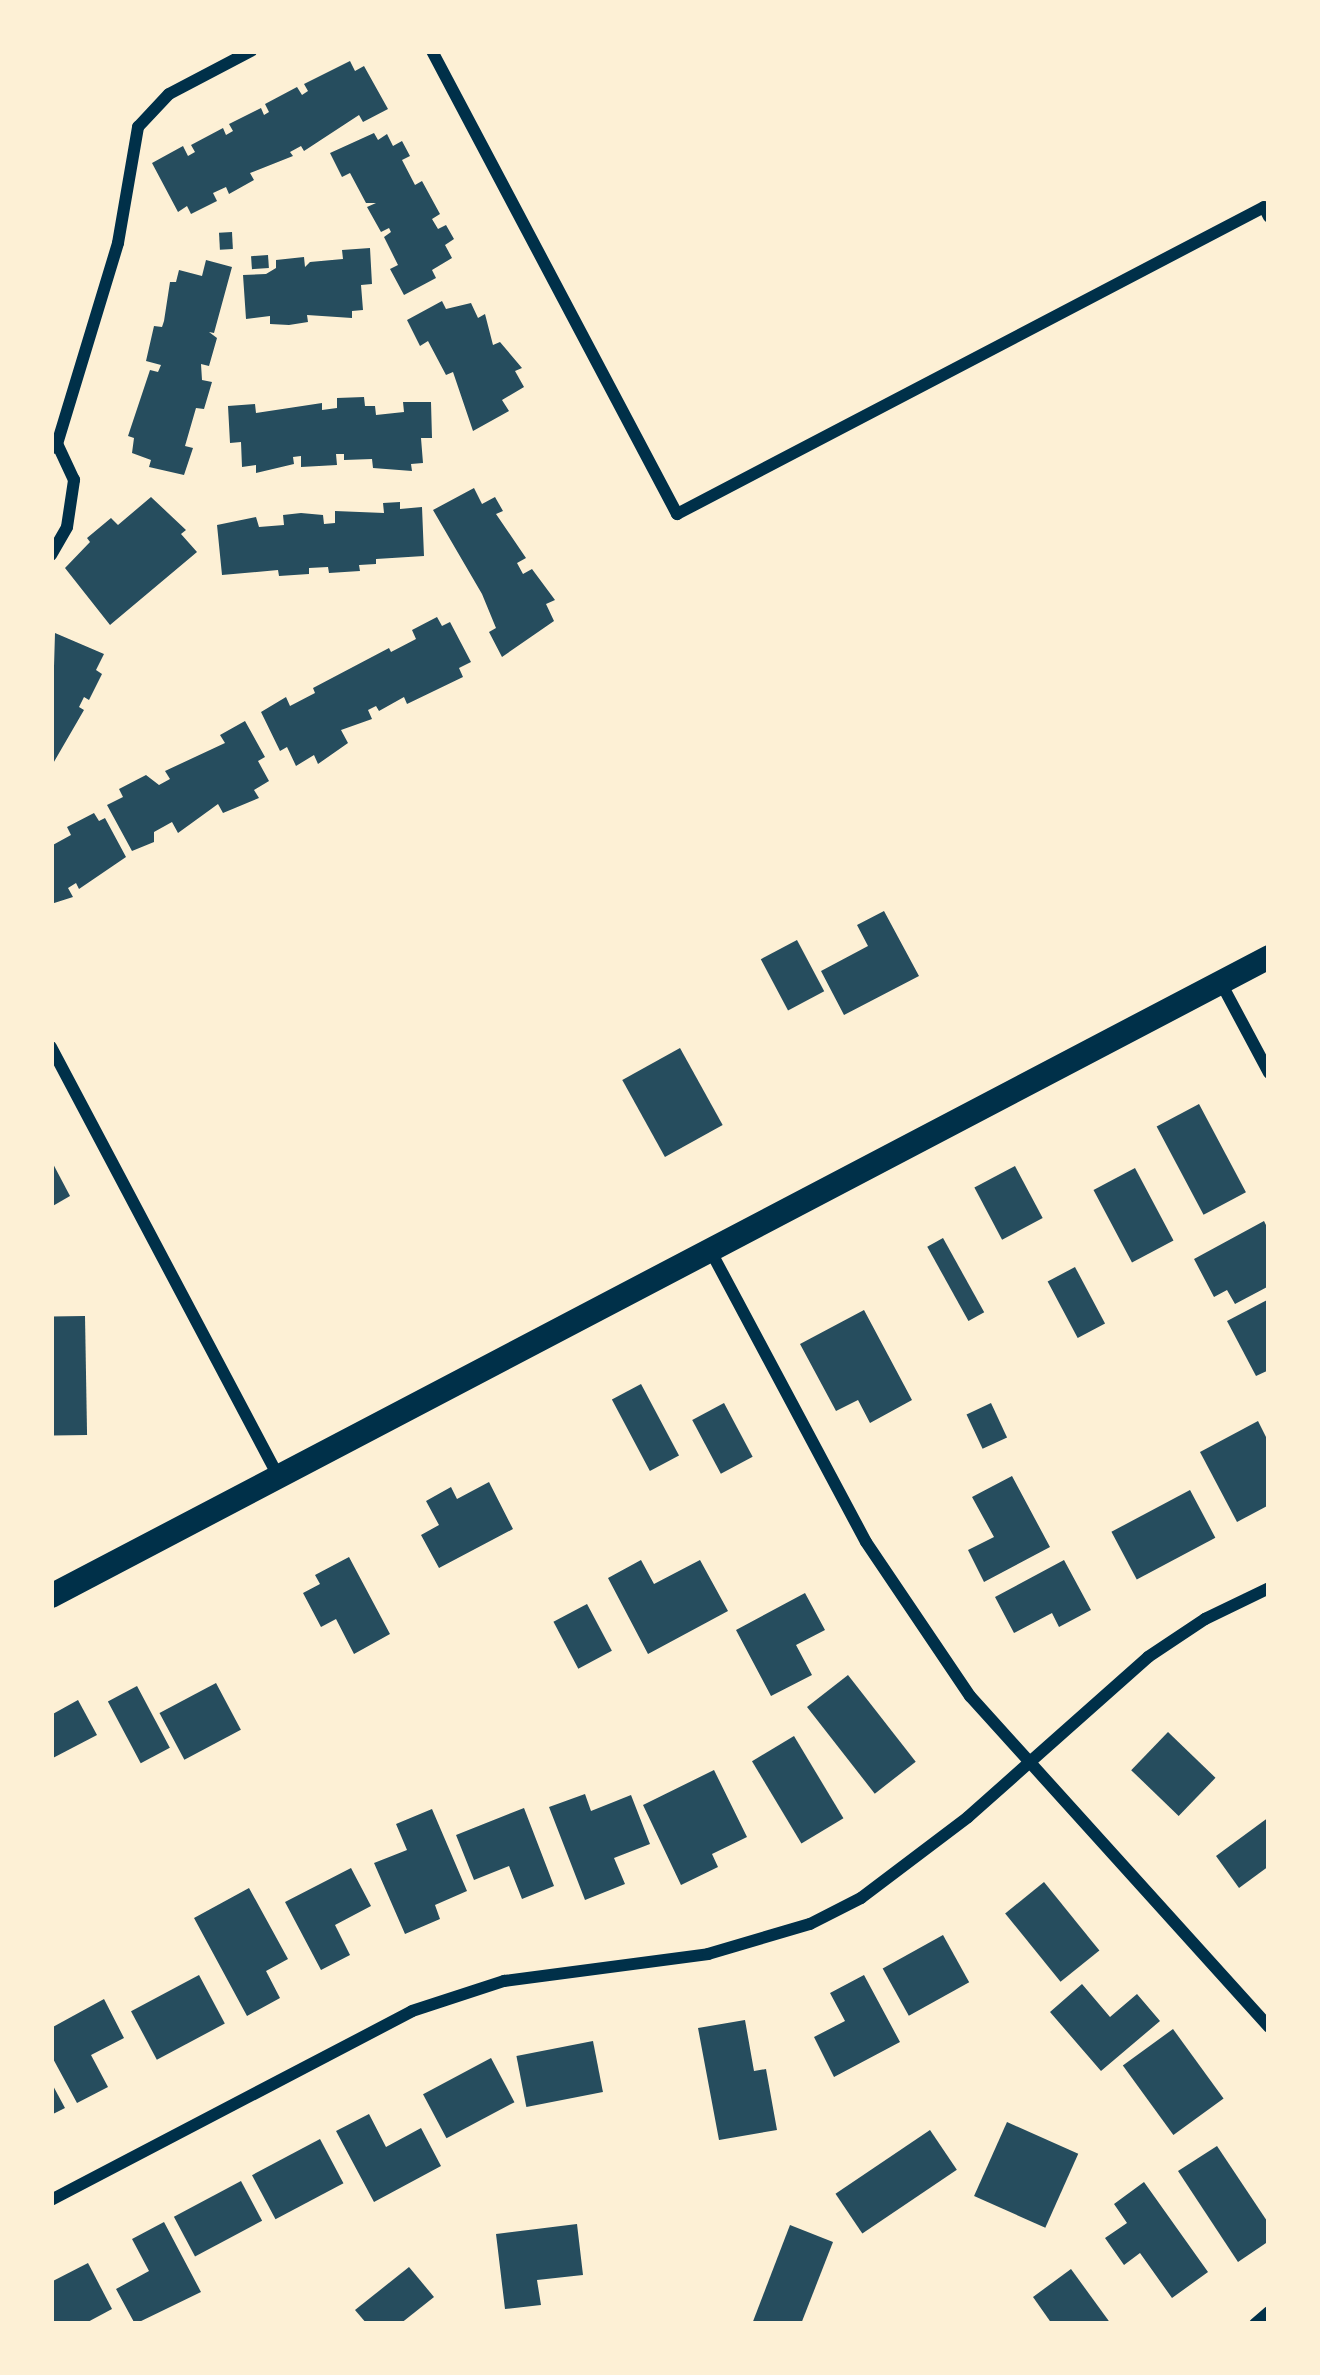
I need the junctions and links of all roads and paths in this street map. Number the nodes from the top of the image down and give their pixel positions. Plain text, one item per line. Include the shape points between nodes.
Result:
1 (251, 51) edge
2 (432, 51) edge
3 (1267, 210) edge
4 (54, 447) edge
5 (51, 555) edge
6 (1269, 957) edge
7 (1221, 982) junction
8 (51, 1046) edge
9 (1269, 1073) edge
10 (709, 1247) junction
11 (278, 1476) junction
12 (1269, 1588) edge
13 (51, 1596) edge
14 (1028, 1761) junction
15 (1269, 2027) edge
16 (51, 2200) edge
17 (1269, 2312) edge
18 (1255, 2324) edge

1 - 4 street via 148,112 132,146 118,243
2 - 3 street via 677,514
4 - 5 street via 74,480 68,526
6 - 7 main road
7 - 9 street
7 - 10 main road
8 - 11 street
10 - 11 main road
10 - 14 street via 866,1542 970,1696
11 - 13 main road
12 - 14 street via 1148,1658
14 - 15 street
14 - 16 street via 862,1898 810,1924 708,1954 504,1981 412,2011
17 - 18 street

